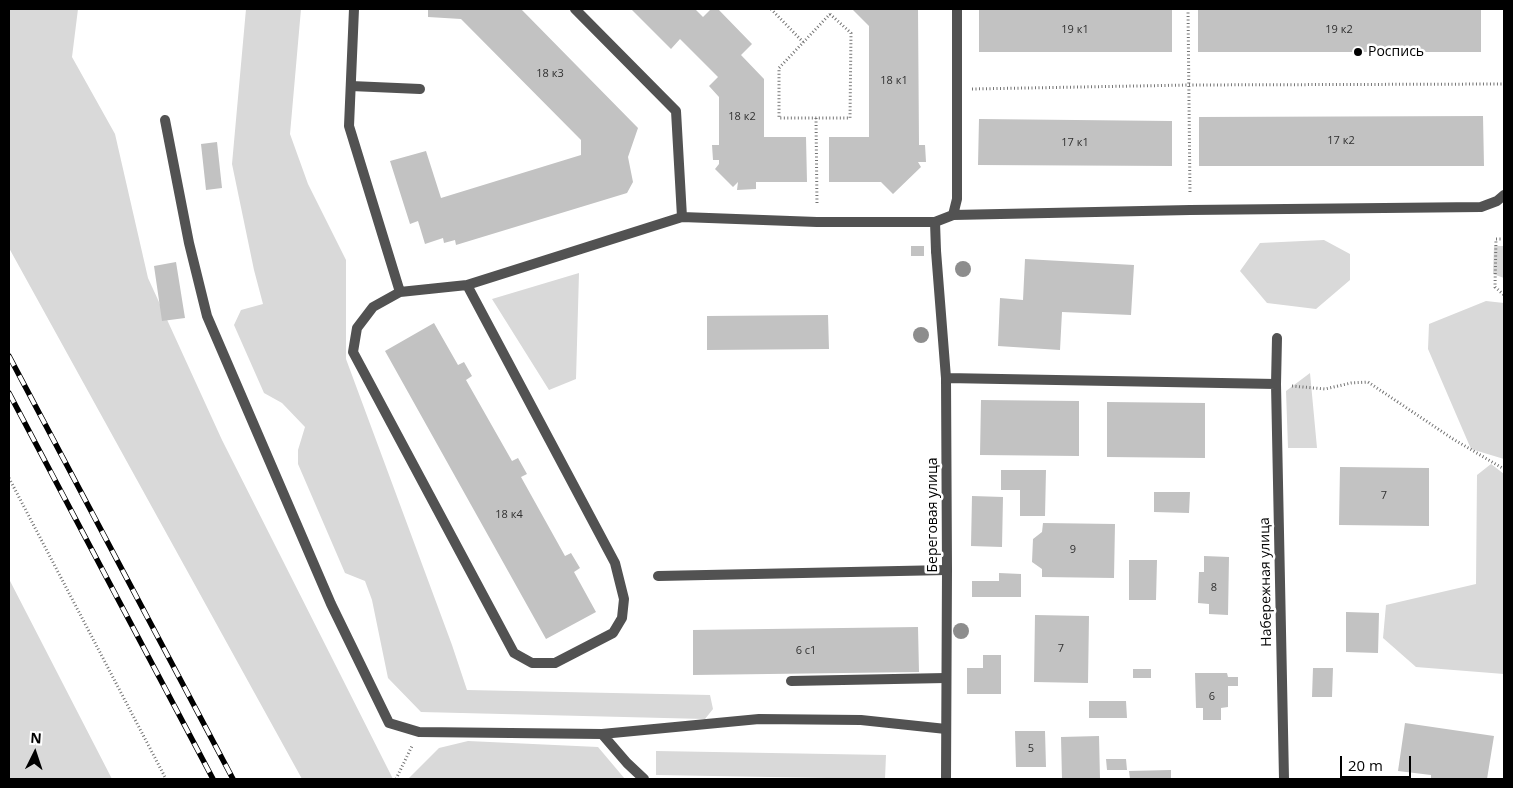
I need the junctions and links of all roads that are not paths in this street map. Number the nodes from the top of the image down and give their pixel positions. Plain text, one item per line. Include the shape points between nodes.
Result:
1 (354, 9) edge
2 (575, 9) edge
3 (957, 9) edge
4 (351, 86) junction
5 (420, 89) dead end
6 (166, 120) dead end
7 (1504, 195) edge
8 (952, 215) junction
9 (682, 217) junction
10 (935, 222) junction
11 (467, 285) junction
12 (400, 292) junction
13 (1276, 338) dead end
14 (946, 378) junction
15 (1276, 384) junction
16 (947, 570) junction
17 (658, 576) dead end
18 (946, 678) junction
19 (791, 681) dead end
20 (946, 730) junction
21 (602, 734) junction
22 (644, 779) edge
23 (946, 779) edge
24 (1284, 779) edge

1 - 4 street
2 - 9 street via 676,111
3 - 8 street via 957,199
4 - 5 street
4 - 12 street via 349,126
6 - 21 street via 189,243 207,316 331,604 390,723 419,732
7 - 8 street via 1482,206
8 - 10 street
9 - 10 street
9 - 11 street
10 - 14 street, Береговая улица
11 - 12 street
11 - 12 street via 615,563 624,599 622,618 613,634 555,663 532,663 514,653 354,352 357,328 373,307
13 - 15 street, Набережная улица
14 - 15 street
14 - 16 street, Береговая улица
15 - 24 street, Набережная улица
16 - 17 street
16 - 18 street, Береговая улица
18 - 19 street
18 - 20 street, Береговая улица
20 - 21 street via 861,720 759,719
20 - 23 street, Береговая улица
21 - 22 street

